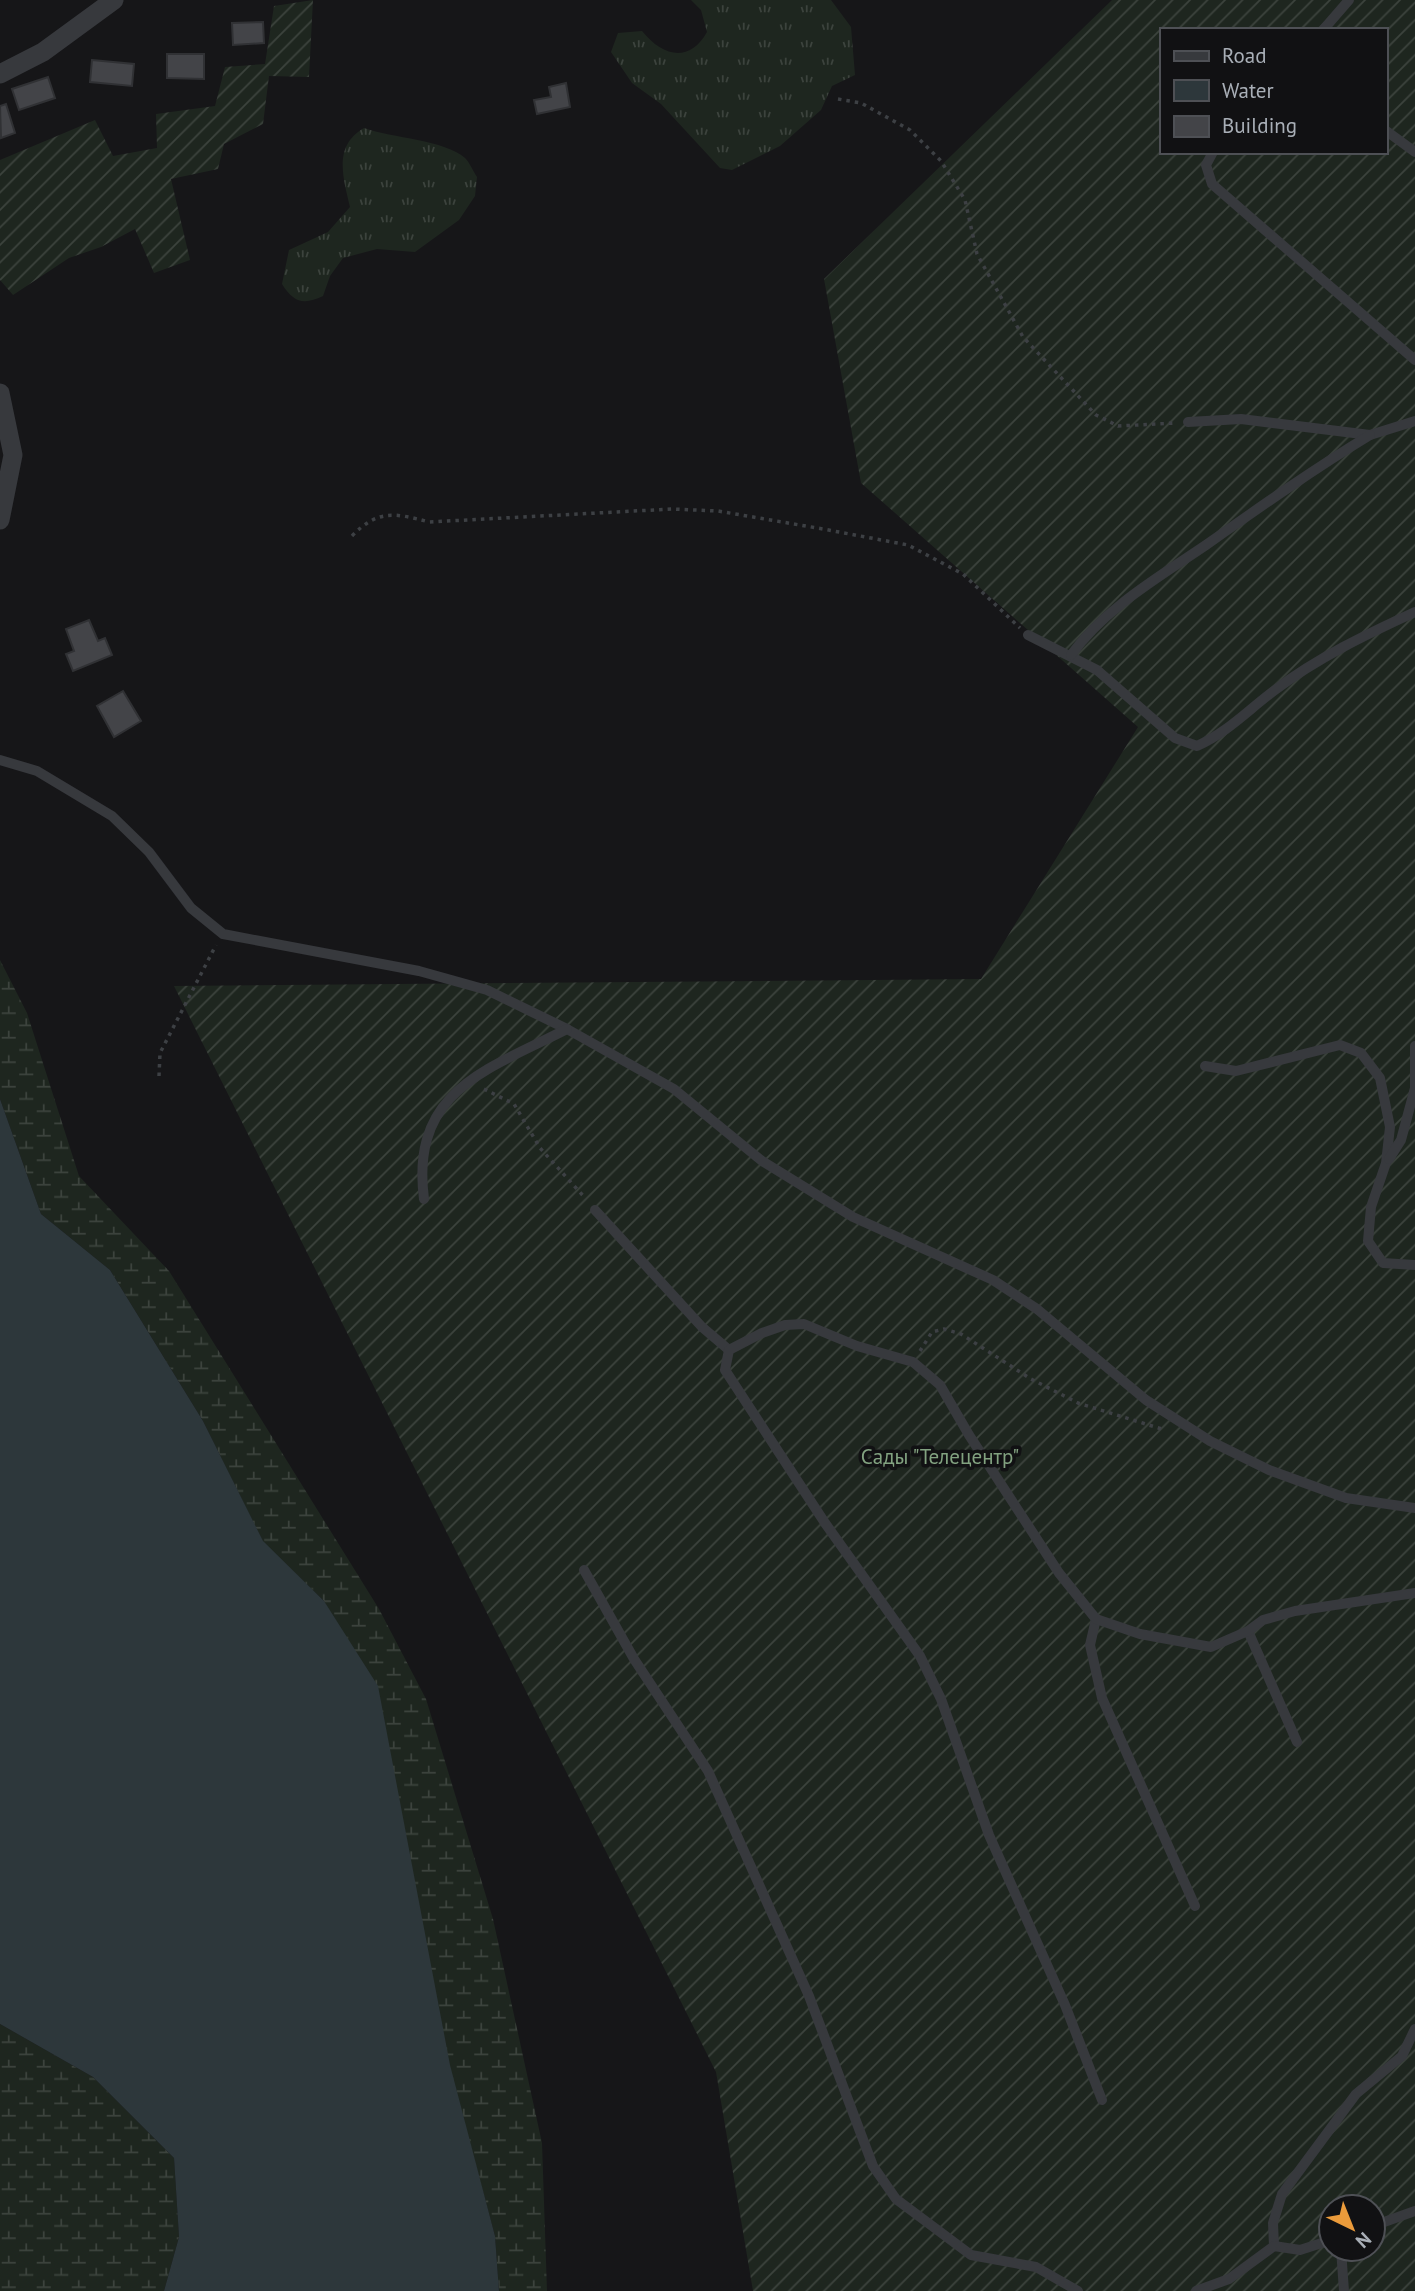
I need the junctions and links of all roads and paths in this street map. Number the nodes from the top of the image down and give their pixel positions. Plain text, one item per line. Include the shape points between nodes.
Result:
1 (114, 0) edge
2 (1349, 0) edge
3 (1325, 28) edge
4 (0, 74) edge
5 (838, 99) dead end
6 (1387, 131) edge
7 (1415, 152) edge
8 (1212, 154) edge
9 (1415, 360) edge
10 (0, 393) edge
11 (1415, 421) edge
12 (1188, 422) joint
13 (1370, 435) junction
14 (0, 520) edge
15 (352, 536) dead end
16 (1415, 611) edge
17 (1027, 635) joint
18 (1071, 655) junction
19 (0, 760) edge
20 (223, 934) junction
21 (567, 1029) junction
22 (1415, 1046) edge
23 (1205, 1066) dead end
24 (159, 1076) dead end
25 (467, 1080) junction
26 (1386, 1163) junction
27 (424, 1199) dead end
28 (595, 1210) joint
29 (1415, 1265) edge
30 (729, 1350) junction
31 (913, 1362) junction
32 (1174, 1434) dead end
33 (1415, 1508) edge
34 (584, 1570) dead end
35 (1415, 1593) edge
36 (1096, 1619) junction
37 (1248, 1631) junction
38 (1297, 1742) dead end
39 (1195, 1906) dead end
40 (1415, 2029) edge
41 (1102, 2099) dead end
42 (1415, 2211) edge
43 (1387, 2221) edge
44 (1317, 2245) edge
45 (1274, 2246) junction
46 (1342, 2263) edge
47 (1079, 2291) edge
48 (1196, 2291) edge
49 (1344, 2291) edge

1 - 4 street via 43,52
2 - 3 lane
5 - 12 path via 861,103 910,130 941,161 965,200 977,254 1023,337 1096,415 1118,426
6 - 7 lane
8 - 9 lane via 1206,165 1212,184
10 - 14 street via 13,455
11 - 13 lane
12 - 13 lane via 1241,419
13 - 18 lane via 1160,577 1090,629
15 - 17 path via 366,522 396,513 429,522 672,509 718,511 908,545 963,574
16 - 18 lane via 1366,634 1276,689 1222,734 1197,746 1175,738 1097,670
17 - 18 lane
19 - 20 lane via 37,771 112,816 149,852 191,908
20 - 21 lane via 465,983
20 - 24 path via 160,1053
21 - 25 lane
21 - 33 lane via 674,1089 762,1161 853,1217 993,1280 1037,1309 1146,1400 1210,1441 1269,1470 1346,1498
22 - 26 lane via 1415,1088 1401,1140
23 - 26 lane via 1236,1071 1340,1045 1361,1053 1380,1078 1390,1127
25 - 27 lane via 443,1105 428,1130 421,1176
25 - 28 path via 514,1104 540,1148
26 - 29 lane via 1371,1207 1368,1241 1383,1262
28 - 30 lane via 702,1327
30 - 31 lane via 785,1325 804,1324
30 - 41 lane via 725,1370 825,1523 920,1656 954,1732 989,1835
31 - 32 path via 932,1332 944,1329 961,1334 1078,1403
31 - 36 lane via 940,1385 1059,1573
34 - 47 lane via 634,1659 708,1771 809,1996 873,2166 896,2199 971,2255 1036,2267
35 - 37 lane via 1294,1611 1263,1620
36 - 37 lane via 1140,1634 1211,1647
36 - 39 lane via 1090,1646 1102,1698
37 - 38 lane
40 - 45 lane via 1402,2056 1356,2094 1282,2194 1273,2223
42 - 43 lane
44 - 45 lane via 1300,2250
45 - 48 lane via 1229,2279
46 - 49 lane

